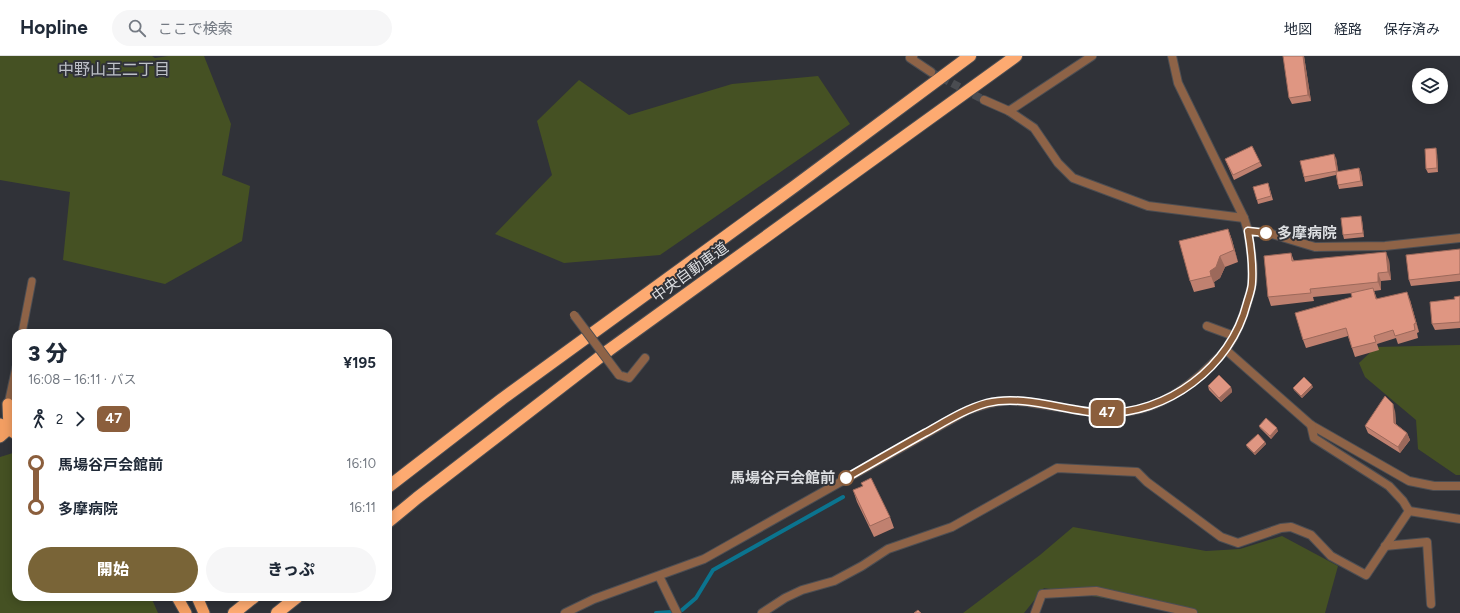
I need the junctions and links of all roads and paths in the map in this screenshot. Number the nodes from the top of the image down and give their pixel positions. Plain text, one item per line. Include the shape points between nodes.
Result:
1 (913, 56) edge
2 (970, 56) edge
3 (1016, 56) edge
4 (1092, 56) edge
5 (1172, 56) edge
6 (931, 72) tunnel mouth
7 (984, 100) tunnel mouth
8 (1009, 111) junction
9 (1244, 218) junction
10 (1248, 231) junction
11 (1460, 238) edge
12 (32, 281) dead end
13 (574, 315) dead end
14 (1207, 326) dead end
15 (23, 329) edge
16 (1234, 336) junction
17 (1226, 350) junction
18 (645, 358) dead end
19 (12, 383) edge
20 (6, 406) edge
21 (1311, 425) junction
22 (8, 429) edge
23 (0, 437) edge
24 (392, 484) edge
25 (1460, 486) edge
26 (1409, 511) junction
27 (392, 519) edge
28 (1460, 519) edge
29 (1385, 546) junction
30 (659, 576) junction
31 (179, 601) edge
32 (199, 601) edge
33 (249, 601) edge
34 (292, 601) edge
35 (1431, 604) dead end
36 (186, 613) edge
37 (204, 613) edge
38 (234, 613) edge
39 (277, 613) edge
40 (565, 613) edge
41 (677, 613) edge
42 (762, 613) edge
43 (1035, 613) edge
44 (1193, 613) edge

1 - 6 street via 910,58
2 - 24 highway, 中央自動車道 via 502,399
3 - 27 highway, 中央自動車道 via 609,350
4 - 8 street
5 - 9 street via 1178,83
7 - 8 street
8 - 9 street via 1034,128 1073,178 1148,206
9 - 10 street
10 - 11 street via 1272,234 1315,247 1385,246
10 - 16 street via 1252,283 1245,312
12 - 15 lane
13 - 18 street, bridge via 619,375 629,378
14 - 16 street
16 - 17 street
17 - 21 street
17 - 30 street via 1186,388 1147,407 1100,413 1004,401 968,410 704,559
19 - 20 lane
20 - 22 highway
21 - 25 street via 1409,481 1434,486
21 - 26 street via 1314,438 1389,486
22 - 23 highway
26 - 28 street
26 - 29 street
29 - 35 street via 1427,542
29 - 42 street via 1366,575 1331,556 1311,535 1292,527 1281,528 1238,543 1221,537 1137,472 1057,468 952,527 888,549 834,581 802,590
30 - 40 street via 590,600
30 - 41 street
31 - 36 highway
32 - 37 highway
33 - 38 highway
34 - 39 highway
43 - 44 street via 1042,594 1096,592

